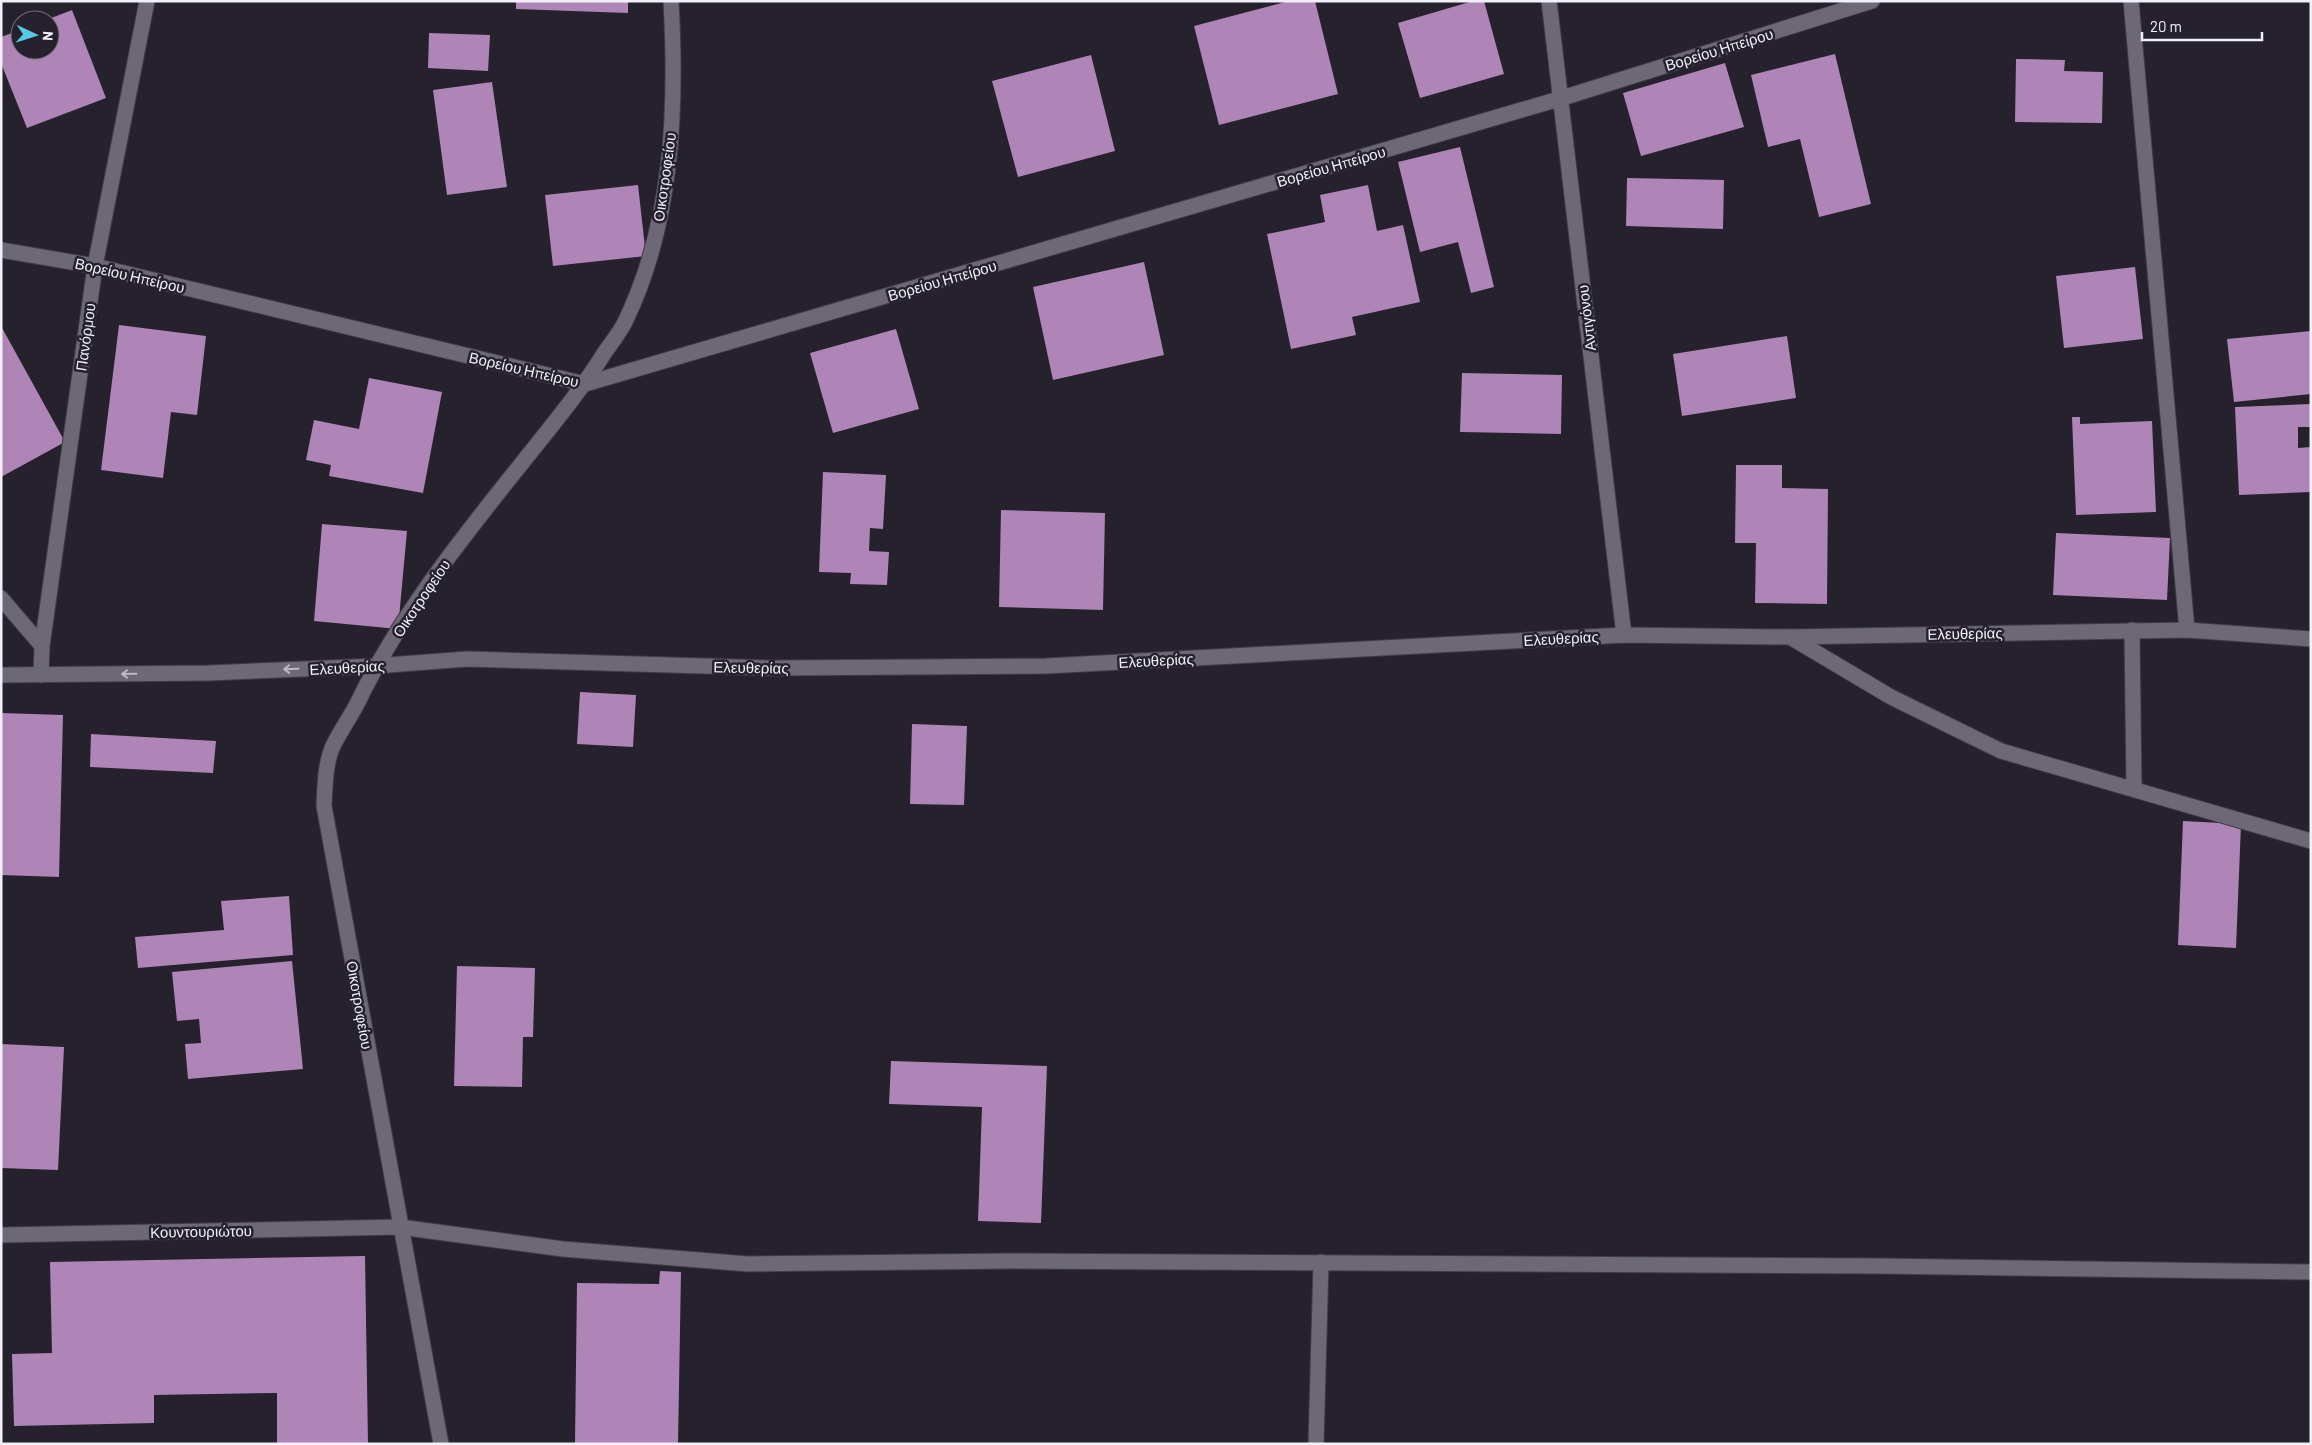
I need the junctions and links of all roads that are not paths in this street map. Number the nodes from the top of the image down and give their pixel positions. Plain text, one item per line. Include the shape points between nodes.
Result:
1 (147, 1) edge
2 (671, 1) edge
3 (1549, 1) edge
4 (1872, 1) edge
5 (2131, 1) edge
6 (1559, 99) junction
7 (1, 250) edge
8 (95, 266) junction
9 (585, 384) junction
10 (1, 598) edge
11 (2132, 630) junction
12 (2187, 630) junction
13 (1624, 635) junction
14 (1790, 637) junction
15 (2311, 639) edge
16 (42, 646) junction
17 (375, 666) junction
18 (1, 675) edge
19 (41, 675) junction
20 (2134, 789) junction
21 (2311, 841) edge
22 (400, 1227) junction
23 (1, 1235) edge
24 (1321, 1262) junction
25 (2311, 1272) edge
26 (441, 1444) edge
27 (1316, 1444) edge

1 - 8 street, Πανόρμου
2 - 9 street, Οικοτροφείου via 674,53 672,120 662,211 647,268 624,323
3 - 6 street, Αντιγόνου
4 - 6 street, Βορείου Ηπείρου
5 - 12 street
6 - 9 street, Βορείου Ηπείρου
6 - 13 street, Αντιγόνου
7 - 8 street, Βορείου Ηπείρου
8 - 9 street, Βορείου Ηπείρου
8 - 16 street, Πανόρμου
9 - 17 street, Οικοτροφείου via 462,540
10 - 16 street
11 - 12 street, Ελευθερίας
11 - 14 street, Ελευθερίας
11 - 20 street
12 - 15 street, Ελευθερίας
13 - 14 street, Ελευθερίας
13 - 17 street, Ελευθερίας via 1046,666 774,668 467,659
14 - 20 street via 1891,697 2002,751
16 - 19 street, Πανόρμου
17 -> 19 street, Ελευθερίας
17 - 22 street, Οικοτροφείου via 332,749 324,806
18 - 19 street, Ελευθερίας
20 - 21 street
22 - 23 street, Κουντουριώτου
22 - 24 street, Κουντουριώτου via 563,1249 748,1264
22 - 26 street, Οικοτροφείου
24 - 25 street, Κουντουριώτου
24 - 27 street

